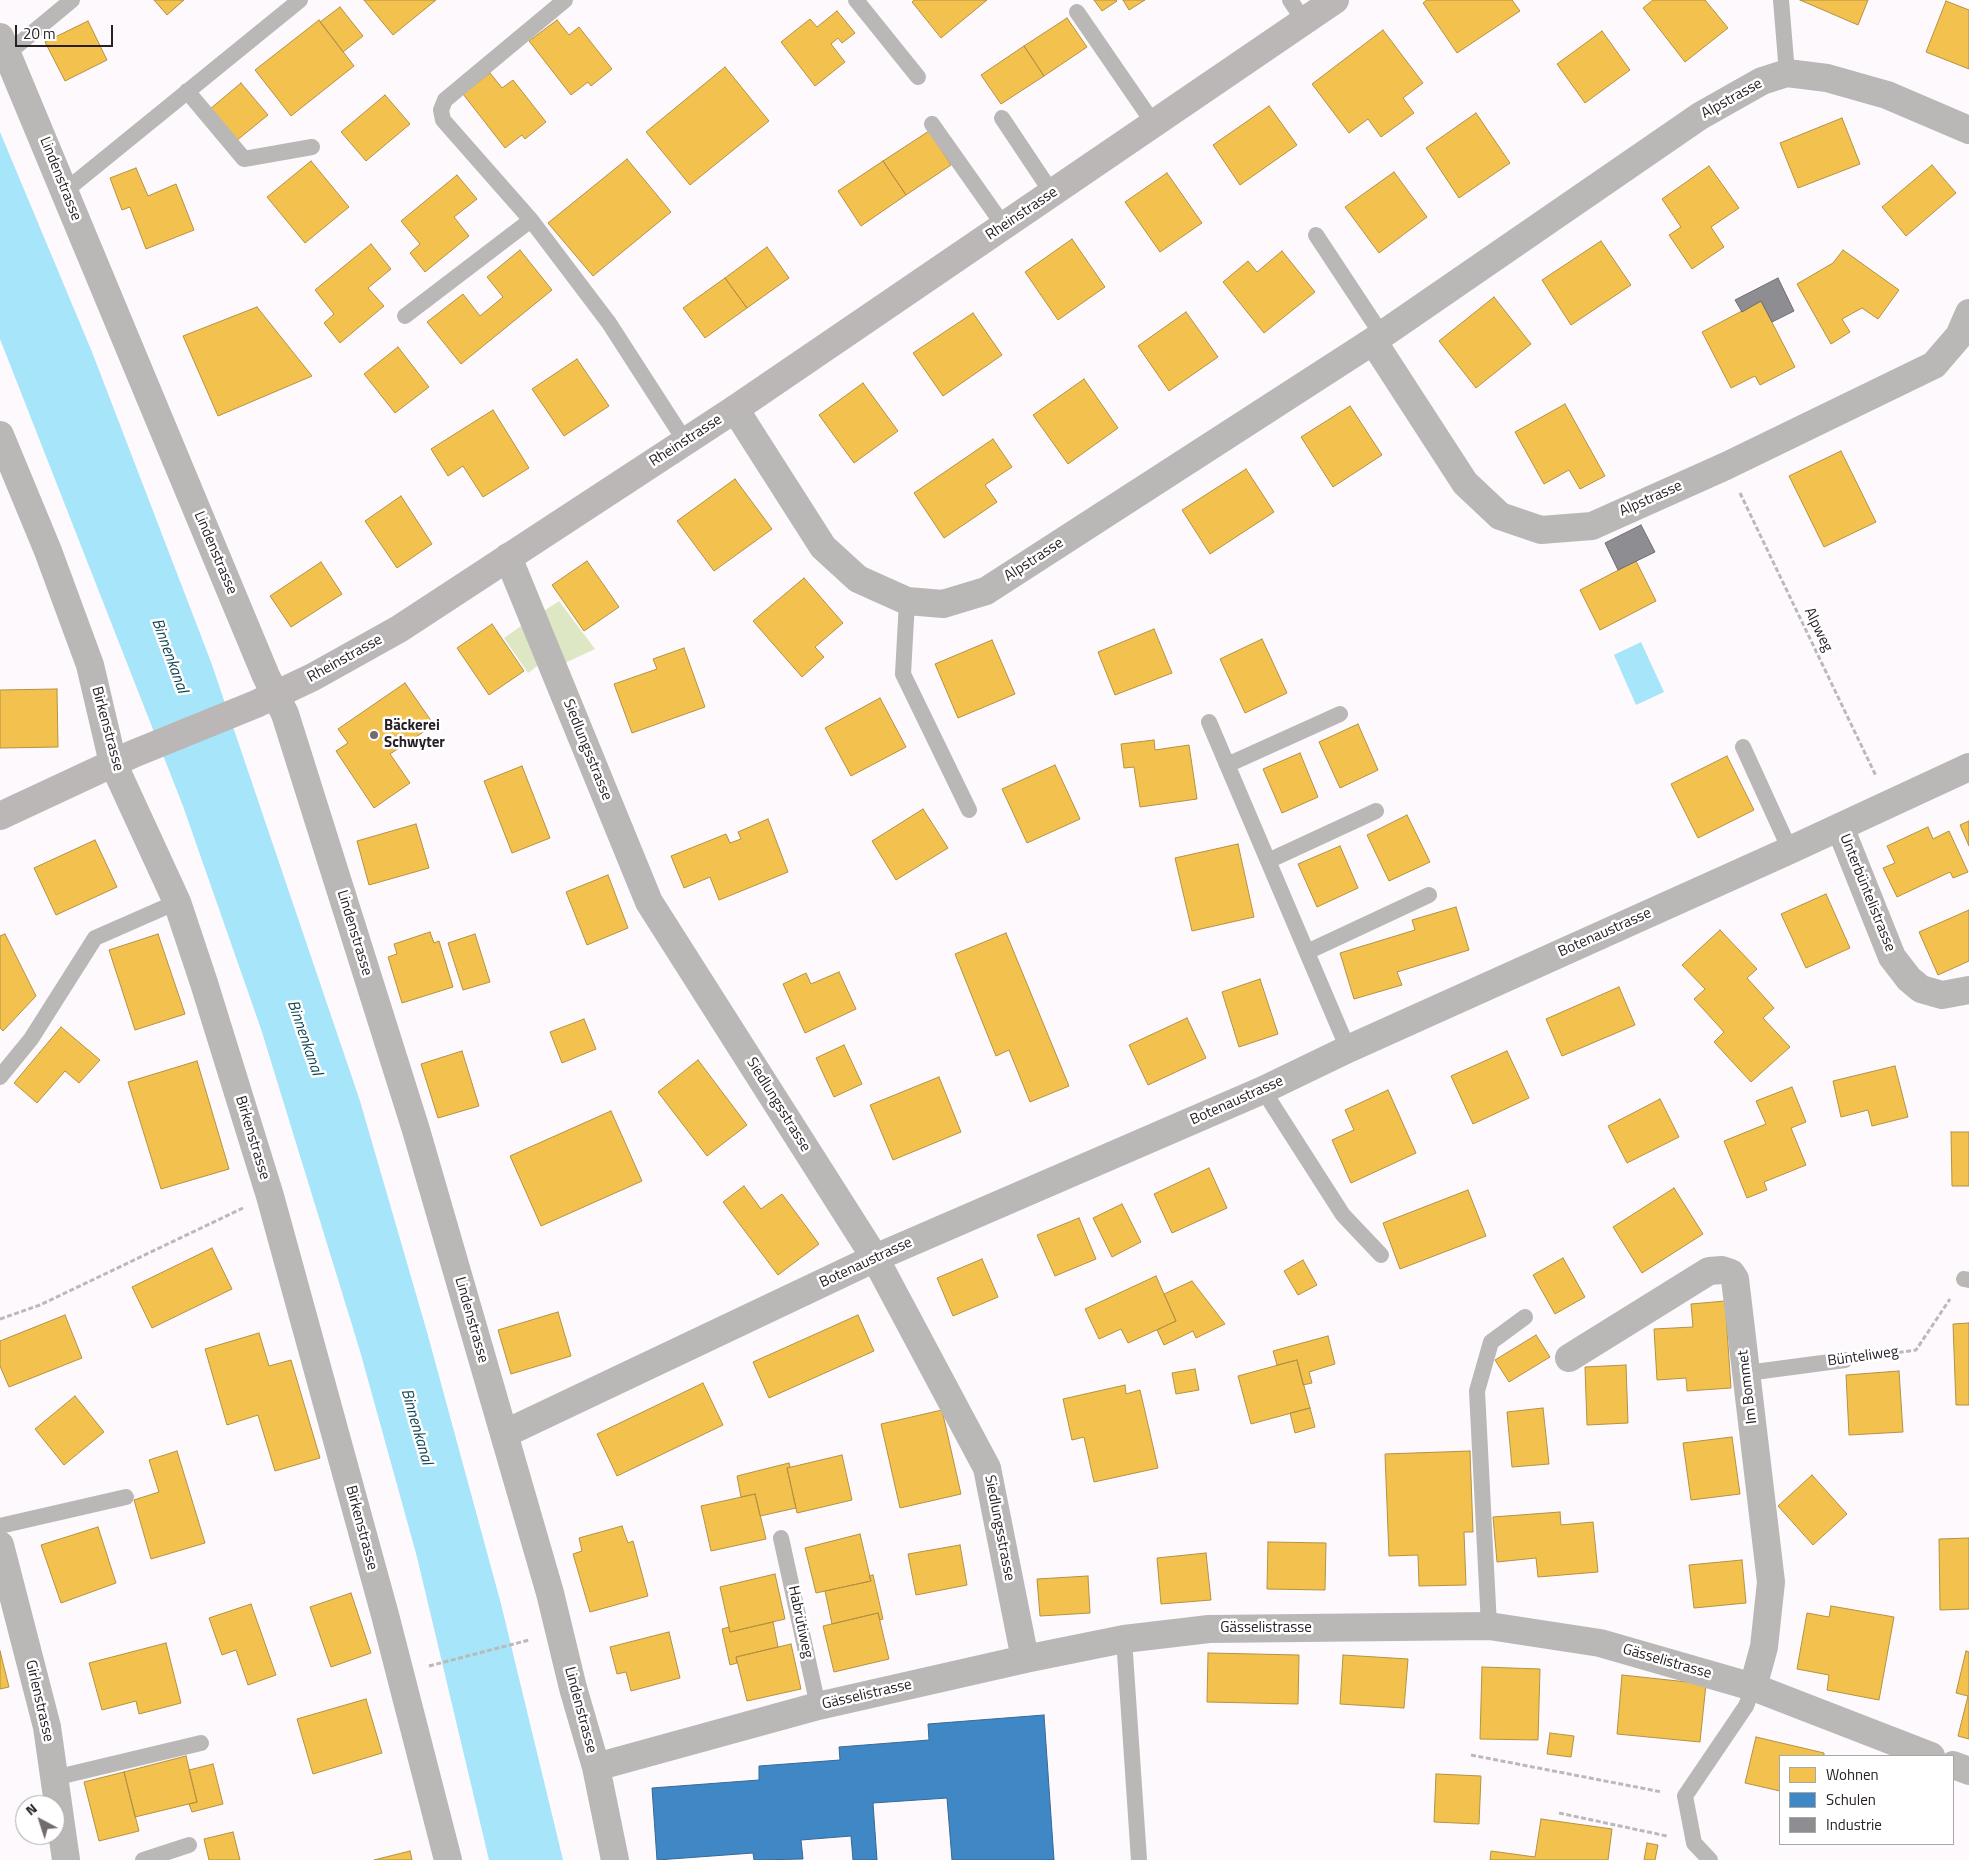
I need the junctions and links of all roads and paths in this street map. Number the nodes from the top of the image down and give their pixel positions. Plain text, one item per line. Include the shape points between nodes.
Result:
1 (72, 0) edge
2 (300, 0) edge
3 (565, 0) edge
4 (856, 0) edge
5 (1335, 0) edge
6 (1781, 0) edge
7 (1297, 10) edge
8 (1077, 12) dead end
9 (4, 45) edge
10 (1787, 73) junction
11 (918, 77) dead end
12 (187, 91) junction
13 (1002, 118) dead end
14 (932, 124) dead end
15 (1154, 124) junction
16 (1969, 130) edge
17 (312, 147) dead end
18 (65, 191) junction
19 (1052, 193) junction
20 (530, 220) junction
21 (1004, 226) junction
22 (1316, 235) dead end
23 (1969, 313) edge
24 (405, 316) dead end
25 (1378, 338) junction
26 (735, 409) junction
27 (0, 435) edge
28 (685, 441) junction
29 (1726, 466) junction
30 (508, 557) junction
31 (907, 601) junction
32 (265, 699) junction
33 (1340, 714) dead end
34 (1209, 722) dead end
35 (1743, 747) dead end
36 (123, 759) junction
37 (1227, 765) junction
38 (1969, 767) edge
39 (1890, 804) junction
40 (970, 810) dead end
41 (1376, 811) dead end
42 (0, 816) edge
43 (1840, 827) junction
44 (1790, 850) junction
45 (1268, 861) junction
46 (1429, 895) dead end
47 (177, 902) junction
48 (1306, 952) junction
49 (1969, 990) edge
50 (1348, 1049) junction
51 (0, 1077) edge
52 (1264, 1090) junction
53 (246, 1207) dead end
54 (1381, 1255) dead end
55 (875, 1258) junction
56 (1967, 1279) edge
57 (1525, 1317) dead end
58 (0, 1319) edge
59 (1569, 1358) dead end
60 (1845, 1360) joint
61 (1747, 1373) junction
62 (504, 1434) junction
63 (126, 1497) dead end
64 (0, 1526) edge
65 (781, 1538) dead end
66 (0, 1545) edge
67 (8, 1612) edge
68 (1489, 1626) junction
69 (1124, 1639) junction
70 (531, 1640) dead end
71 (1025, 1658) junction
72 (426, 1667) dead end
73 (1753, 1687) junction
74 (818, 1706) junction
75 (201, 1743) dead end
76 (1471, 1755) dead end
77 (1928, 1755) edge
78 (1954, 1765) edge
79 (596, 1768) junction
80 (1969, 1771) edge
81 (54, 1778) junction
82 (1685, 1796) junction
83 (1559, 1813) dead end
84 (1694, 1843) junction
85 (189, 1845) dead end
86 (66, 1860) edge
87 (143, 1860) edge
88 (448, 1860) edge
89 (615, 1860) edge
90 (1139, 1860) edge
91 (1710, 1860) edge

1 - 9 lane
2 - 12 lane
3 - 20 lane via 445,100 441,110 443,120
4 - 11 lane
5 - 7 street, Rheinstrasse
6 - 10 lane
7 - 15 street, Rheinstrasse
8 - 15 lane
9 - 18 street, Lindenstrasse
10 - 16 street, Alpstrasse via 1827,78 1887,95
10 - 25 street, Alpstrasse via 1762,81 1700,116
12 - 17 lane via 244,158
12 - 18 lane
13 - 19 lane
14 - 21 lane
15 - 19 street, Rheinstrasse
18 - 32 street, Lindenstrasse
19 - 21 street, Rheinstrasse
20 - 24 lane
20 - 28 lane via 609,323
21 - 26 street, Rheinstrasse
22 - 25 lane
23 - 29 street, Alpstrasse via 1959,336 1934,365
25 - 29 street, Alpstrasse via 1465,483 1500,516 1541,530 1592,526
25 - 31 street, Alpstrasse via 986,591 943,604
26 - 28 street, Rheinstrasse
26 - 31 street, Alpstrasse via 823,547 858,580
27 - 36 street, Birkenstrasse via 48,551
28 - 30 street, Rheinstrasse
29 - 39 path, Alpweg
30 - 32 street, Rheinstrasse via 399,629 319,674
30 - 55 street, Siedlungsstrasse via 650,902
31 - 40 lane via 903,674
32 - 36 street, Rheinstrasse
32 - 62 street, Lindenstrasse via 285,714 416,1130
33 - 37 lane
34 - 37 lane
35 - 44 lane
36 - 42 street, Rheinstrasse
36 - 47 street, Birkenstrasse
37 - 45 lane
38 - 39 street, Botenaustrasse
39 - 43 street, Botenaustrasse
41 - 45 lane
43 - 44 street, Botenaustrasse
43 - 49 street, Unterbüntelistrasse via 1892,957 1909,979 1921,989 1942,995
44 - 50 street, Botenaustrasse
45 - 48 lane
46 - 48 lane
47 - 51 lane via 95,938 31,1039
47 - 88 street, Birkenstrasse via 270,1196 386,1615
48 - 50 lane
50 - 52 street, Botenaustrasse
52 - 54 lane via 1343,1215
52 - 55 street, Botenaustrasse
53 - 58 path via 40,1305
55 - 62 street, Botenaustrasse
55 - 71 street, Siedlungsstrasse via 987,1468
56 - 60 path, Bünteliweg via 1916,1350
57 - 68 lane via 1492,1342 1477,1391
59 - 61 street, Im Bommet via 1709,1271 1722,1270 1731,1273 1735,1279
60 - 61 lane, Bünteliweg
61 - 73 street, Im Bommet via 1770,1582 1764,1648
62 - 79 street, Lindenstrasse
63 - 64 lane
65 - 74 lane, Habrütiweg
66 - 67 street, Girlenstrasse
67 - 81 street, Girlenstrasse via 47,1728
68 - 69 street, Gässelistrasse via 1209,1629
68 - 73 street, Gässelistrasse via 1600,1643
69 - 71 street, Gässelistrasse
69 - 90 lane
70 - 72 path
71 - 74 street, Gässelistrasse
73 - 77 street, Gässelistrasse
73 - 82 lane via 1746,1706
74 - 79 street, Gässelistrasse
75 - 81 lane
76 - 82 path
78 - 80 street
79 - 89 street, Lindenstrasse
81 - 86 street, Girlenstrasse
82 - 84 lane
83 - 84 path
84 - 91 lane
85 - 87 lane

